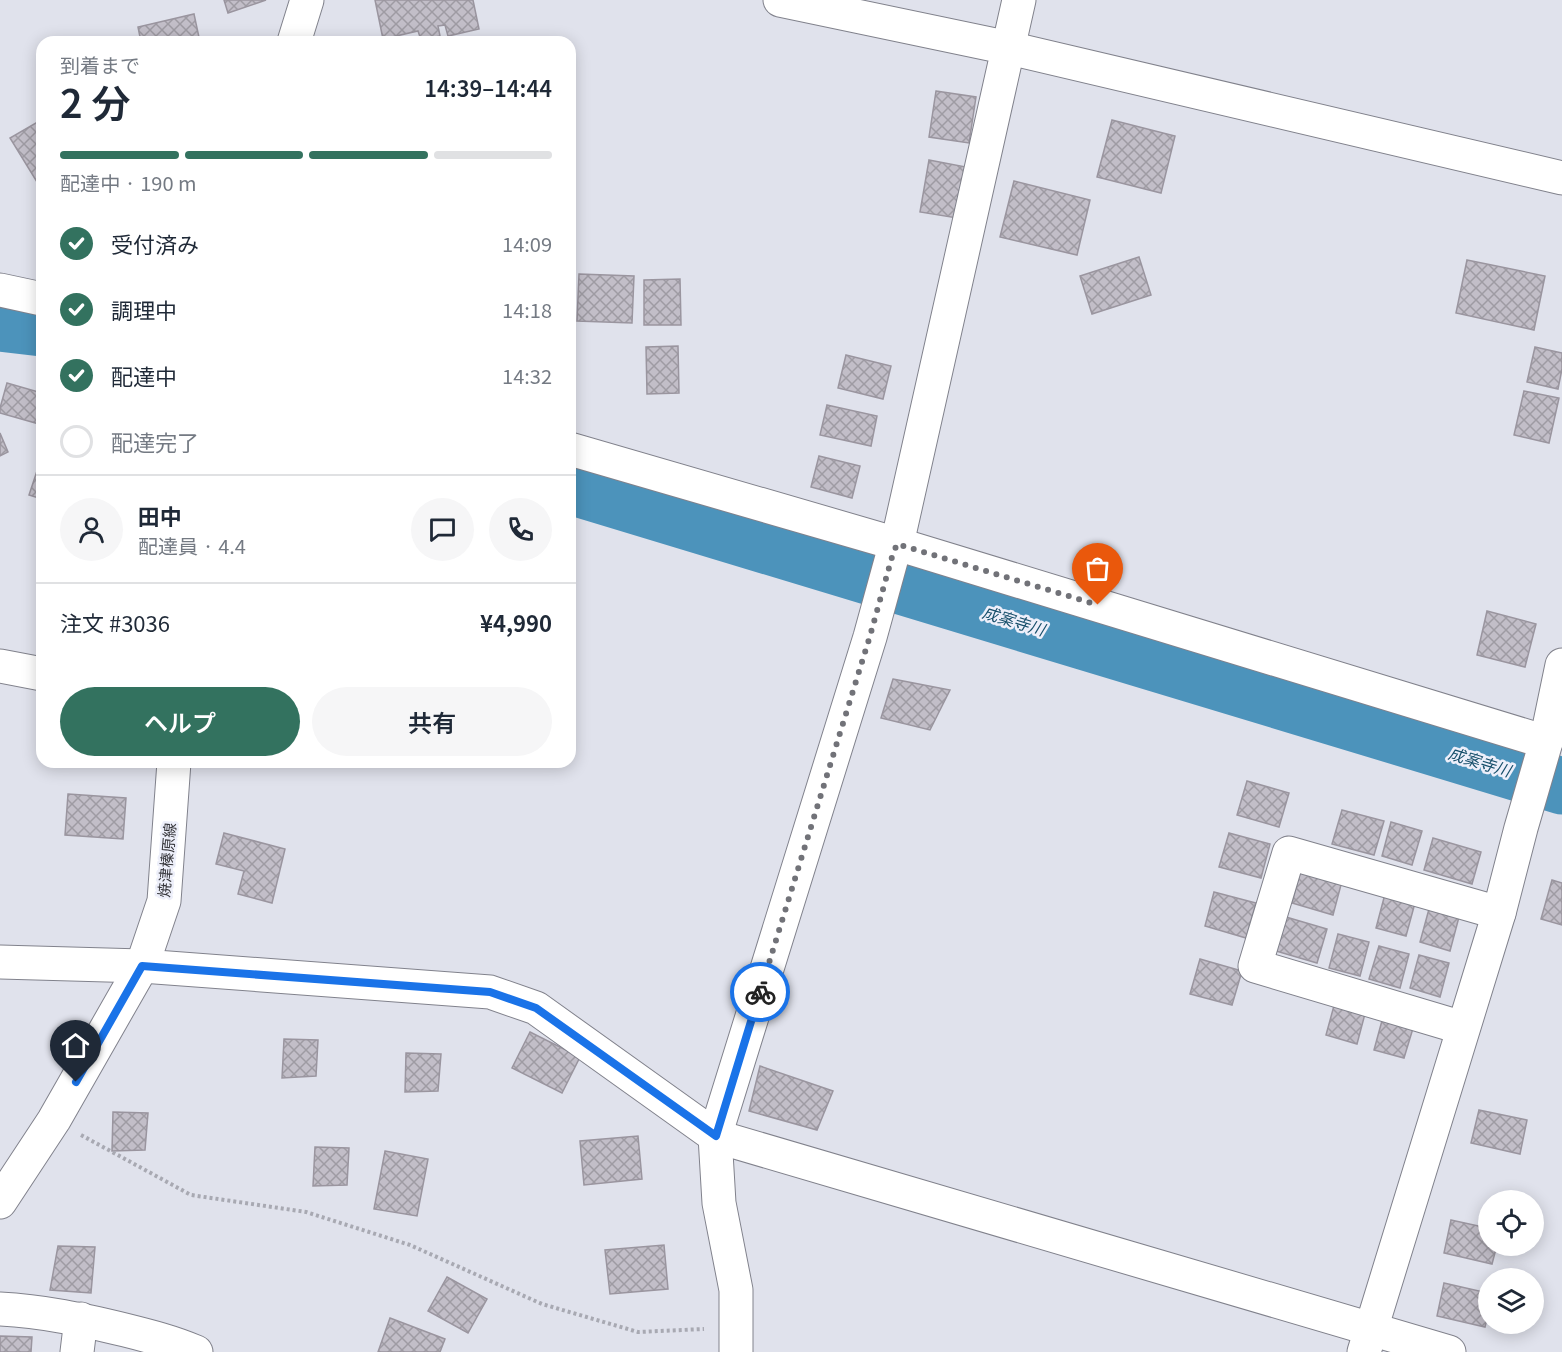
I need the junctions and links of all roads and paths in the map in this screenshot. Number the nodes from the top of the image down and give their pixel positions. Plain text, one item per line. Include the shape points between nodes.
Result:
1 (307, 0) edge
2 (780, 0) edge
3 (1019, 0) edge
4 (296, 36) edge
5 (1009, 48) junction
6 (1562, 177) edge
7 (0, 290) edge
8 (36, 297) edge
9 (576, 451) edge
10 (895, 550) junction
11 (1562, 665) edge
12 (0, 666) edge
13 (36, 673) edge
14 (1545, 747) junction
15 (174, 768) edge
16 (1499, 913) junction
17 (0, 962) edge
18 (142, 966) junction
19 (1463, 1028) junction
20 (54, 1120) junction
21 (716, 1136) junction
22 (0, 1202) edge
23 (0, 1309) edge
24 (81, 1319) junction
25 (736, 1340) edge
26 (1367, 1340) edge
27 (77, 1352) edge
28 (196, 1352) edge
29 (1449, 1352) edge

1 - 4 street
2 - 5 street
3 - 5 street
5 - 6 street
5 - 10 street
7 - 8 street
9 - 10 street
10 - 14 street
10 - 21 street
11 - 14 street
12 - 13 street
14 - 16 street
15 - 18 street, 焼津榛原線 via 164,901
16 - 19 street
16 - 19 street via 1289,853 1254,966
17 - 18 street
18 - 20 street, 焼津榛原線
18 - 21 street via 490,992 536,1008
19 - 26 street
20 - 22 street, 焼津榛原線
20 - 25 path via 191,1195 306,1212 410,1245 542,1304 638,1332
21 - 25 street via 719,1203 736,1290
21 - 26 street
23 - 24 street
24 - 27 street
24 - 28 street via 176,1343
26 - 29 street

